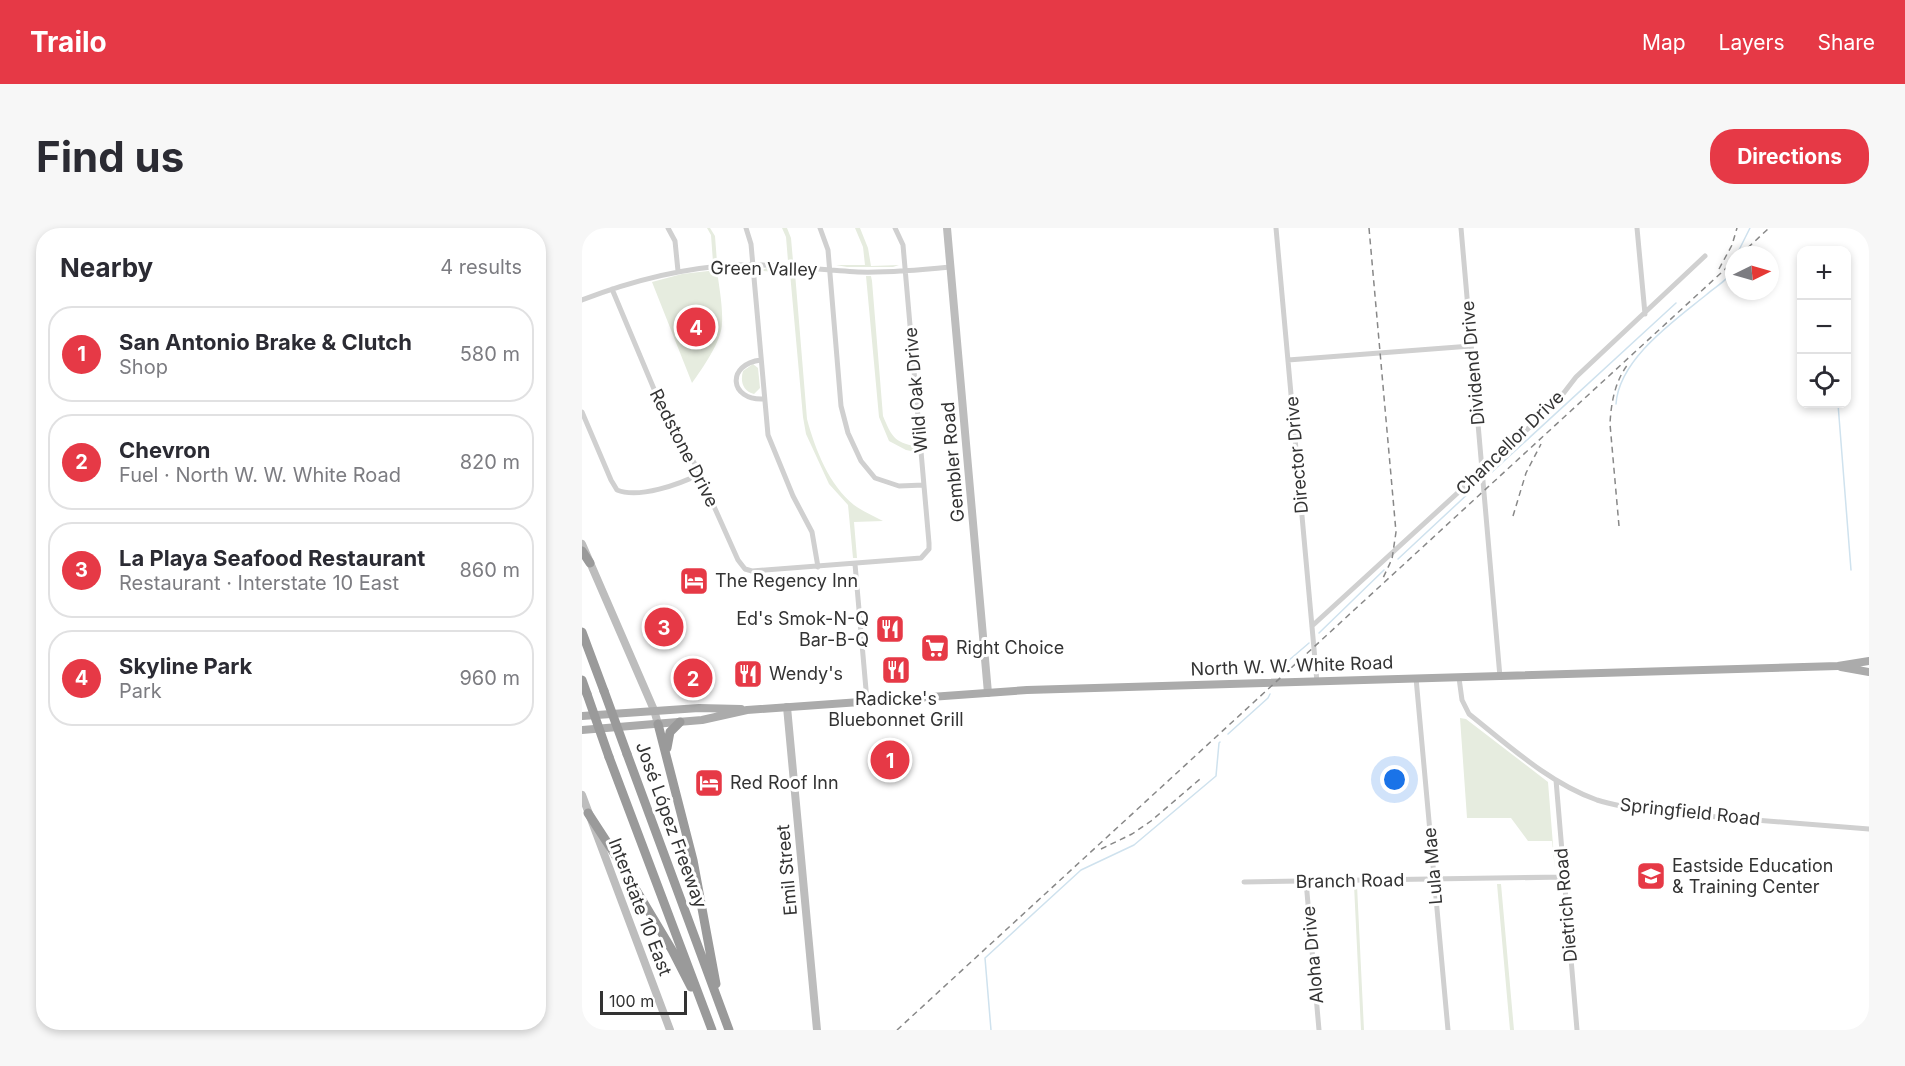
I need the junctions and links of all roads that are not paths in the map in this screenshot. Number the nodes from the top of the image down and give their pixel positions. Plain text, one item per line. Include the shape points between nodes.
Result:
1 (668, 228) edge
2 (746, 228) edge
3 (820, 228) edge
4 (895, 228) edge
5 (947, 228) edge
6 (1276, 228) edge
7 (1461, 228) edge
8 (1637, 228) edge
9 (1705, 256) dead end
10 (753, 266) junction
11 (950, 267) junction
12 (829, 270) junction
13 (678, 271) junction
14 (905, 271) junction
15 (612, 290) junction
16 (582, 300) edge
17 (1645, 314) junction
18 (1471, 346) junction
19 (761, 360) junction
20 (1288, 360) junction
21 (764, 399) junction
22 (582, 412) edge
23 (1482, 472) junction
24 (700, 474) junction
25 (924, 485) junction
26 (582, 544) edge
27 (582, 551) edge
28 (590, 563) junction
29 (855, 564) junction
30 (818, 567) junction
31 (1312, 627) junction
32 (582, 632) edge
33 (1869, 661) edge
34 (1838, 666) junction
35 (1869, 672) edge
36 (1500, 677) junction
37 (1416, 678) junction
38 (1460, 678) junction
39 (582, 680) edge
40 (1317, 682) junction
41 (988, 693) junction
42 (867, 701) junction
43 (787, 707) junction
44 (654, 710) junction
45 (747, 710) junction
46 (582, 716) edge
47 (680, 722) junction
48 (658, 724) junction
49 (582, 730) edge
50 (667, 753) junction
51 (1556, 780) junction
52 (582, 795) edge
53 (588, 813) junction
54 (1869, 829) edge
55 (1564, 877) junction
56 (1434, 880) junction
57 (1306, 881) junction
58 (1244, 882) dead end
59 (720, 1007) junction
60 (704, 1009) junction
61 (670, 1030) edge
62 (712, 1030) edge
63 (729, 1030) edge
64 (816, 1030) edge
65 (1319, 1030) edge
66 (1448, 1030) edge
67 (1577, 1030) edge

1 - 13 street via 675,241
2 - 10 street
3 - 12 street
4 - 14 street, Wild Oak Drive via 901,240
5 - 11 main road, Gembler Road
6 - 20 street, Director Drive
7 - 18 street, Dividend Drive
8 - 17 street
9 - 17 street, Chancellor Drive
10 - 12 street, Green Valley
10 - 13 street, Green Valley
10 - 19 street
11 - 14 street, Green Valley
11 - 41 main road, Gembler Road
12 - 14 street, Green Valley
12 - 25 street via 841,406 848,433 861,461 876,478 899,486
13 - 15 street, Green Valley
14 - 25 street, Wild Oak Drive
15 - 16 street, Green Valley
15 - 24 street, Redstone Drive via 667,420
17 - 23 street, Chancellor Drive
18 - 20 street
18 - 23 street, Dividend Drive
19 - 21 street
19 - 21 street via 745,364 737,381 745,396
20 - 31 street, Director Drive
21 - 30 street via 771,445 810,526
22 - 24 street via 617,490 669,488
23 - 31 street, Chancellor Drive
23 - 36 street, Dividend Drive
24 - 30 street, Redstone Drive via 738,560 748,570
25 - 29 street, Wild Oak Drive via 929,543 926,553 921,558
26 - 28 main road
27 - 28 highway
28 - 44 main road
29 - 30 street
29 - 42 street
31 - 40 street, Director Drive
32 - 59 highway, José López Freeway, bridge
33 - 34 main road, North W. W. White Road
34 - 35 main road, North W. W. White Road
34 - 36 main road, North W. W. White Road
36 - 38 main road, North W. W. White Road
37 - 38 main road, North W. W. White Road
37 - 40 main road, North W. W. White Road
37 - 56 street, Lula Mae
38 - 51 street, Springfield Road via 1462,700 1469,714
39 - 60 highway, José López Freeway, bridge
40 - 41 main road, North W. W. White Road
41 - 42 main road, North W. W. White Road
42 - 43 main road, North W. W. White Road
43 - 45 main road, North W. W. White Road
43 - 64 main road, Emil Street
44 - 45 main road, North W. W. White Road
44 - 46 main road, North W. W. White Road
44 - 48 main road
45 - 47 main road, North W. W. White Road
47 - 48 main road, North W. W. White Road
47 - 50 highway via 670,732
48 - 49 main road, North W. W. White Road
48 - 50 highway
50 - 59 highway via 693,860
51 - 54 street, Springfield Road via 1622,807
51 - 55 street, Dietrich Road
52 - 53 main road, Interstate 10 East
53 - 60 highway
53 - 61 main road, Interstate 10 East
55 - 56 street, Branch Road
55 - 67 street, Dietrich Road
56 - 57 street, Branch Road
56 - 66 street, Lula Mae
57 - 58 street, Branch Road
57 - 65 street, Aloha Drive
59 - 63 highway, José López Freeway
60 - 62 highway, José López Freeway

